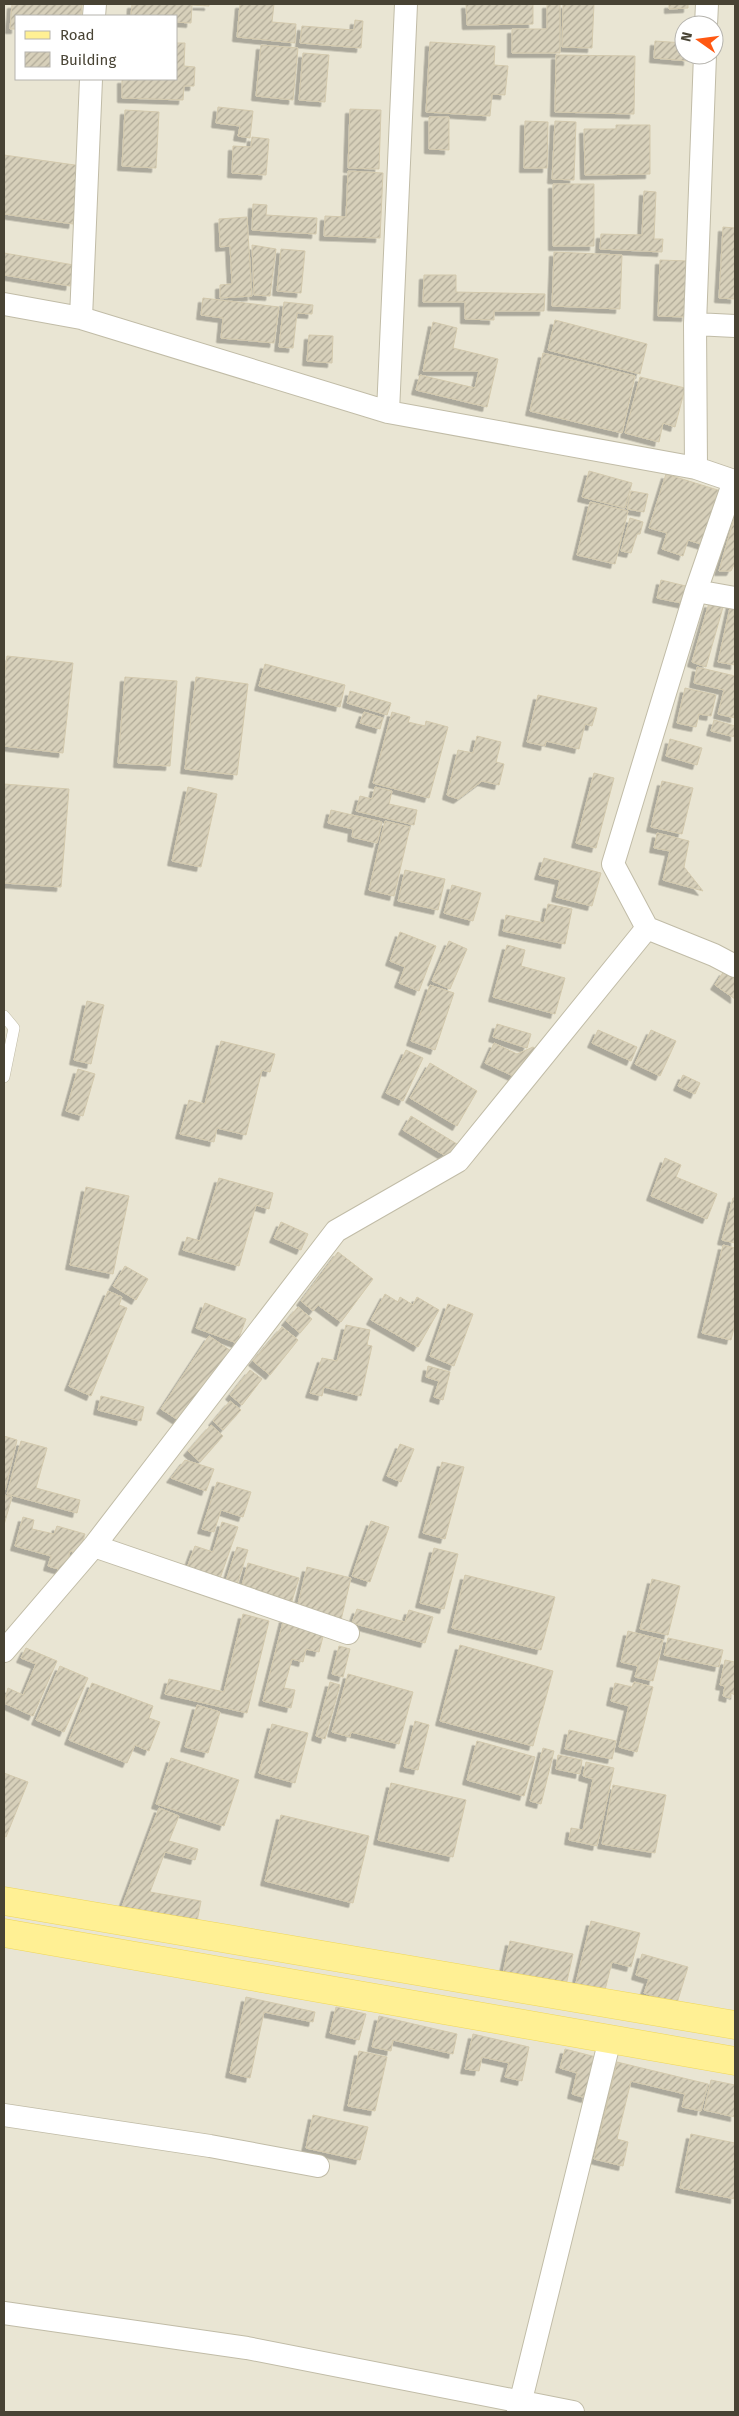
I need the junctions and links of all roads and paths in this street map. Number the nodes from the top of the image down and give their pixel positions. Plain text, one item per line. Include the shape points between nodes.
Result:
1 (406, 4) edge
2 (705, 65) edge
3 (92, 80) edge
4 (4, 304) edge
5 (81, 318) junction
6 (695, 324) junction
7 (735, 326) edge
8 (388, 412) junction
9 (696, 468) junction
10 (696, 591) junction
11 (735, 598) edge
12 (647, 928) junction
13 (735, 966) edge
14 (4, 1016) edge
15 (4, 1077) edge
16 (94, 1546) junction
17 (348, 1633) dead end
18 (4, 1651) edge
19 (4, 1902) edge
20 (4, 1934) edge
21 (735, 2025) edge
22 (610, 2039) junction
23 (735, 2061) edge
24 (4, 2115) edge
25 (318, 2166) dead end
26 (4, 2313) edge
27 (519, 2407) edge
28 (573, 2412) edge

1 - 8 street
2 - 6 street
3 - 5 street
4 - 5 street
5 - 8 street
6 - 7 street
6 - 9 street
8 - 9 street
9 - 10 street via 734,481
10 - 11 street
10 - 12 street via 613,864
12 - 13 street
12 - 16 street via 458,1161 336,1231
14 - 15 lane via 14,1028
16 - 17 street
16 - 18 street
19 - 21 main road
20 - 22 main road
22 - 23 main road
22 - 27 street
24 - 25 street
26 - 27 street via 247,2348
27 - 28 street

